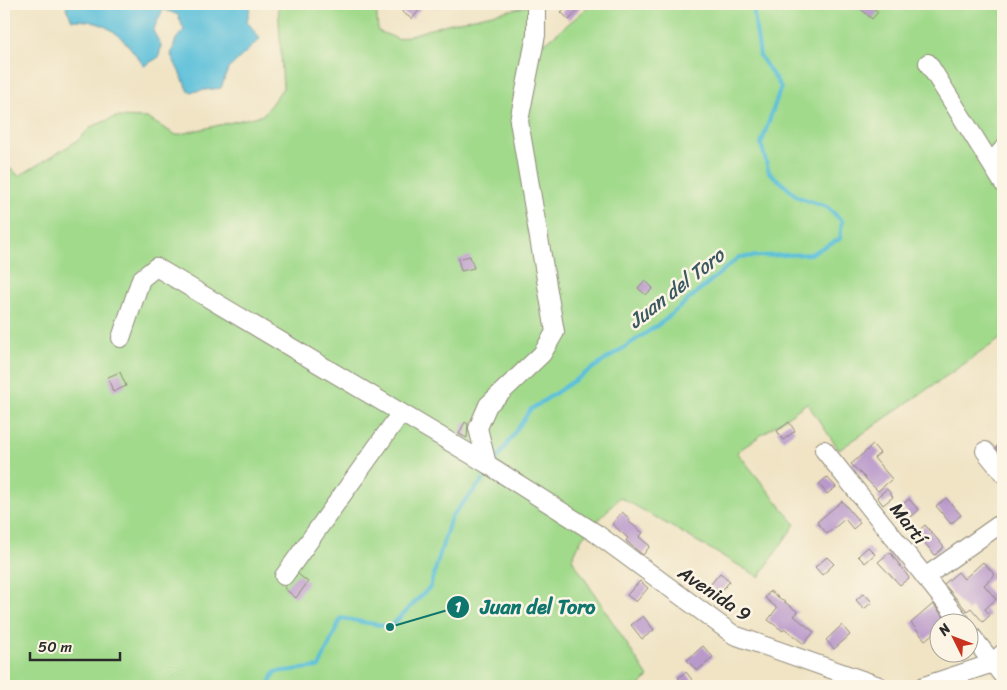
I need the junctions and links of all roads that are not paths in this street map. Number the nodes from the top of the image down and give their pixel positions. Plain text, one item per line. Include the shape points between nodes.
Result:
1 (536, 4) edge
2 (928, 63) dead end
3 (1003, 149) edge
4 (990, 163) junction
5 (1003, 183) edge
6 (121, 338) dead end
7 (401, 413) junction
8 (824, 450) dead end
9 (985, 451) dead end
10 (488, 464) junction
11 (1003, 473) edge
12 (1003, 522) edge
13 (284, 576) dead end
14 (925, 577) junction
15 (953, 612) edge
16 (980, 644) edge
17 (1000, 664) edge
18 (879, 686) edge
19 (924, 686) edge

1 - 10 street via 536,35 519,121 555,332 542,354 488,405 478,428
2 - 4 street
3 - 4 street
4 - 5 street
6 - 7 street, Avenida 9 via 141,279 156,267
7 - 10 street, Avenida 9
7 - 13 street
8 - 14 street, Martí
9 - 11 street
10 - 18 street, Avenida 9 via 596,534 734,635
12 - 14 street
14 - 15 street, Martí
16 - 17 street
17 - 19 street

